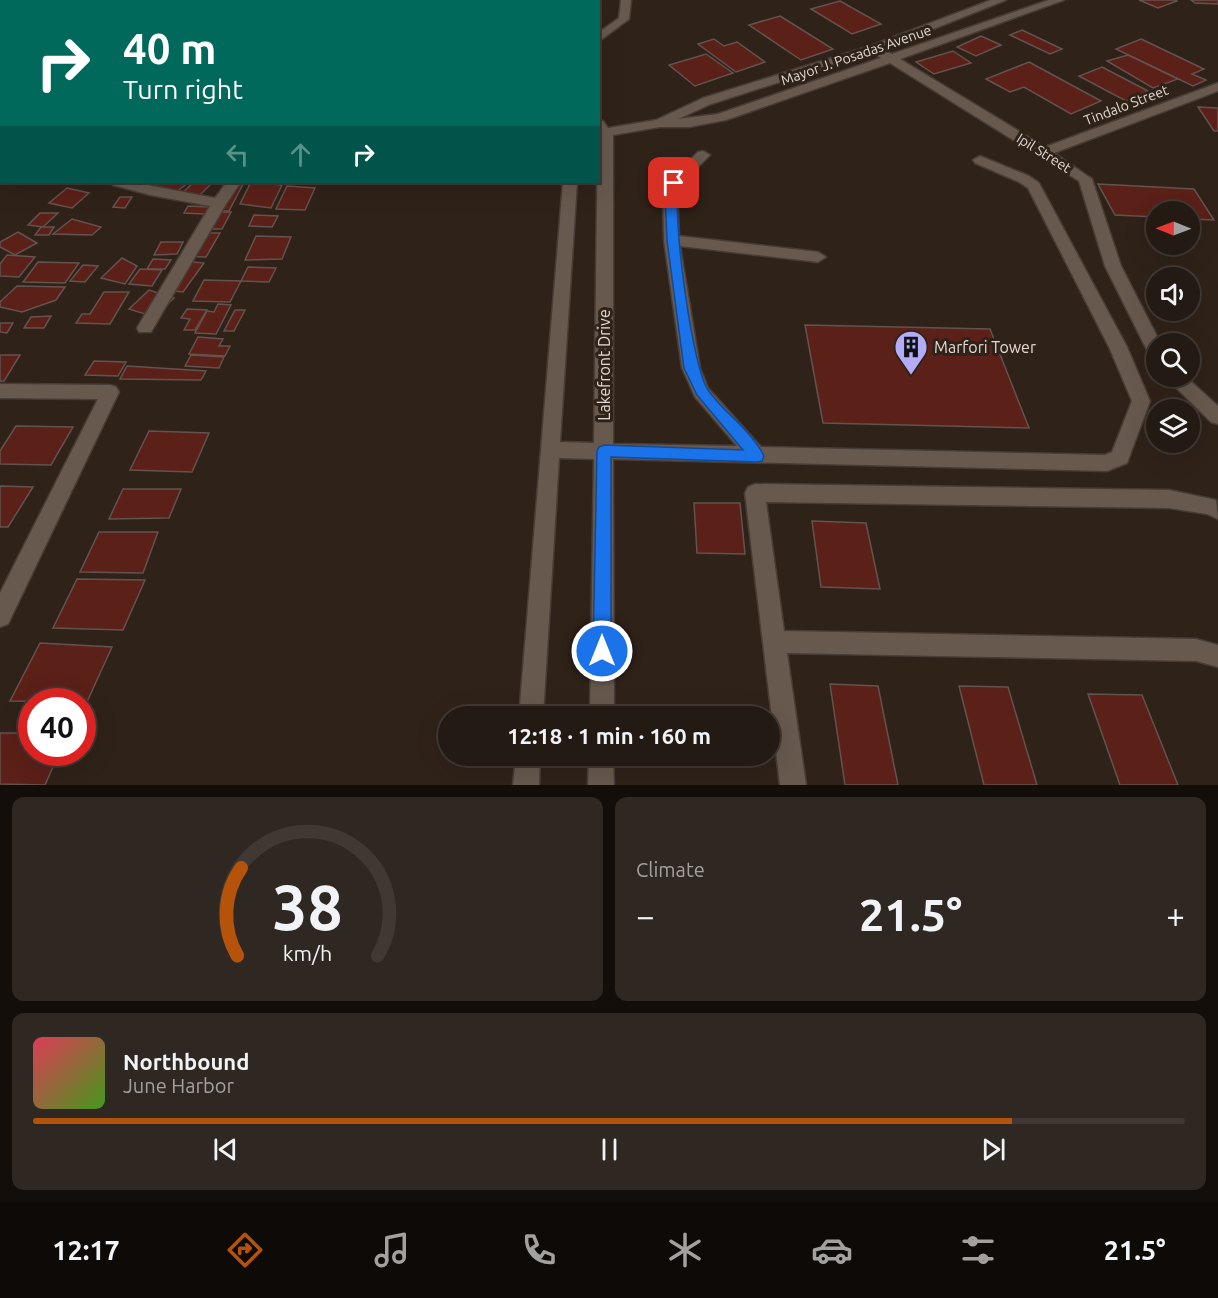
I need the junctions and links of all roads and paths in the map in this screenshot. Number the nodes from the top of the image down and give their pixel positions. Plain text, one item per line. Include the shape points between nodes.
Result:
1 (626, 0) edge
2 (1001, 0) edge
3 (1059, 0) edge
4 (600, 37) edge
5 (874, 48) junction
6 (891, 60) junction
7 (1218, 87) edge
8 (660, 123) junction
9 (601, 131) edge
10 (1044, 152) junction
11 (703, 156) dead end
12 (980, 160) dead end
13 (122, 183) edge
14 (233, 183) edge
15 (570, 183) edge
16 (219, 203) junction
17 (672, 240) junction
18 (818, 257) dead end
19 (145, 328) dead end
20 (1147, 333) edge
21 (1185, 387) edge
22 (0, 391) edge
23 (1218, 417) edge
24 (550, 450) junction
25 (604, 451) junction
26 (757, 456) junction
27 (1218, 510) edge
28 (0, 616) edge
29 (775, 642) junction
30 (1218, 656) edge
31 (532, 706) edge
32 (602, 706) edge
33 (527, 766) edge
34 (601, 766) edge
35 (526, 785) edge
36 (601, 785) edge
37 (792, 785) edge

1 - 4 street via 624,19
2 - 5 street, Mayor J. Posadas Avenue
3 - 6 street, Mayor J. Posadas Avenue
5 - 6 street, Ipil Street
5 - 8 street, Mayor J. Posadas Avenue via 706,101
6 - 8 street, Mayor J. Posadas Avenue via 721,117
6 - 10 street, Ipil Street
7 - 10 street, Tindalo Street
8 - 9 street, Mayor J. Posadas Avenue
9 - 25 street, Lakefront Drive
10 - 20 street, Ipil Street via 1085,179 1113,266
11 - 17 street via 674,183 670,194
12 - 26 street via 1034,186 1118,347 1141,401 1120,457 1107,463
13 - 16 street
14 - 16 street
15 - 24 street
16 - 19 street
17 - 18 street
17 - 26 street via 691,368 701,392
21 - 23 street
22 - 28 street via 110,392
24 - 25 street
24 - 31 street
25 - 26 street
25 - 32 street, Lakefront Drive
27 - 29 street via 1169,500 755,493
29 - 30 street via 1196,650
29 - 37 street
33 - 35 street
34 - 36 street

